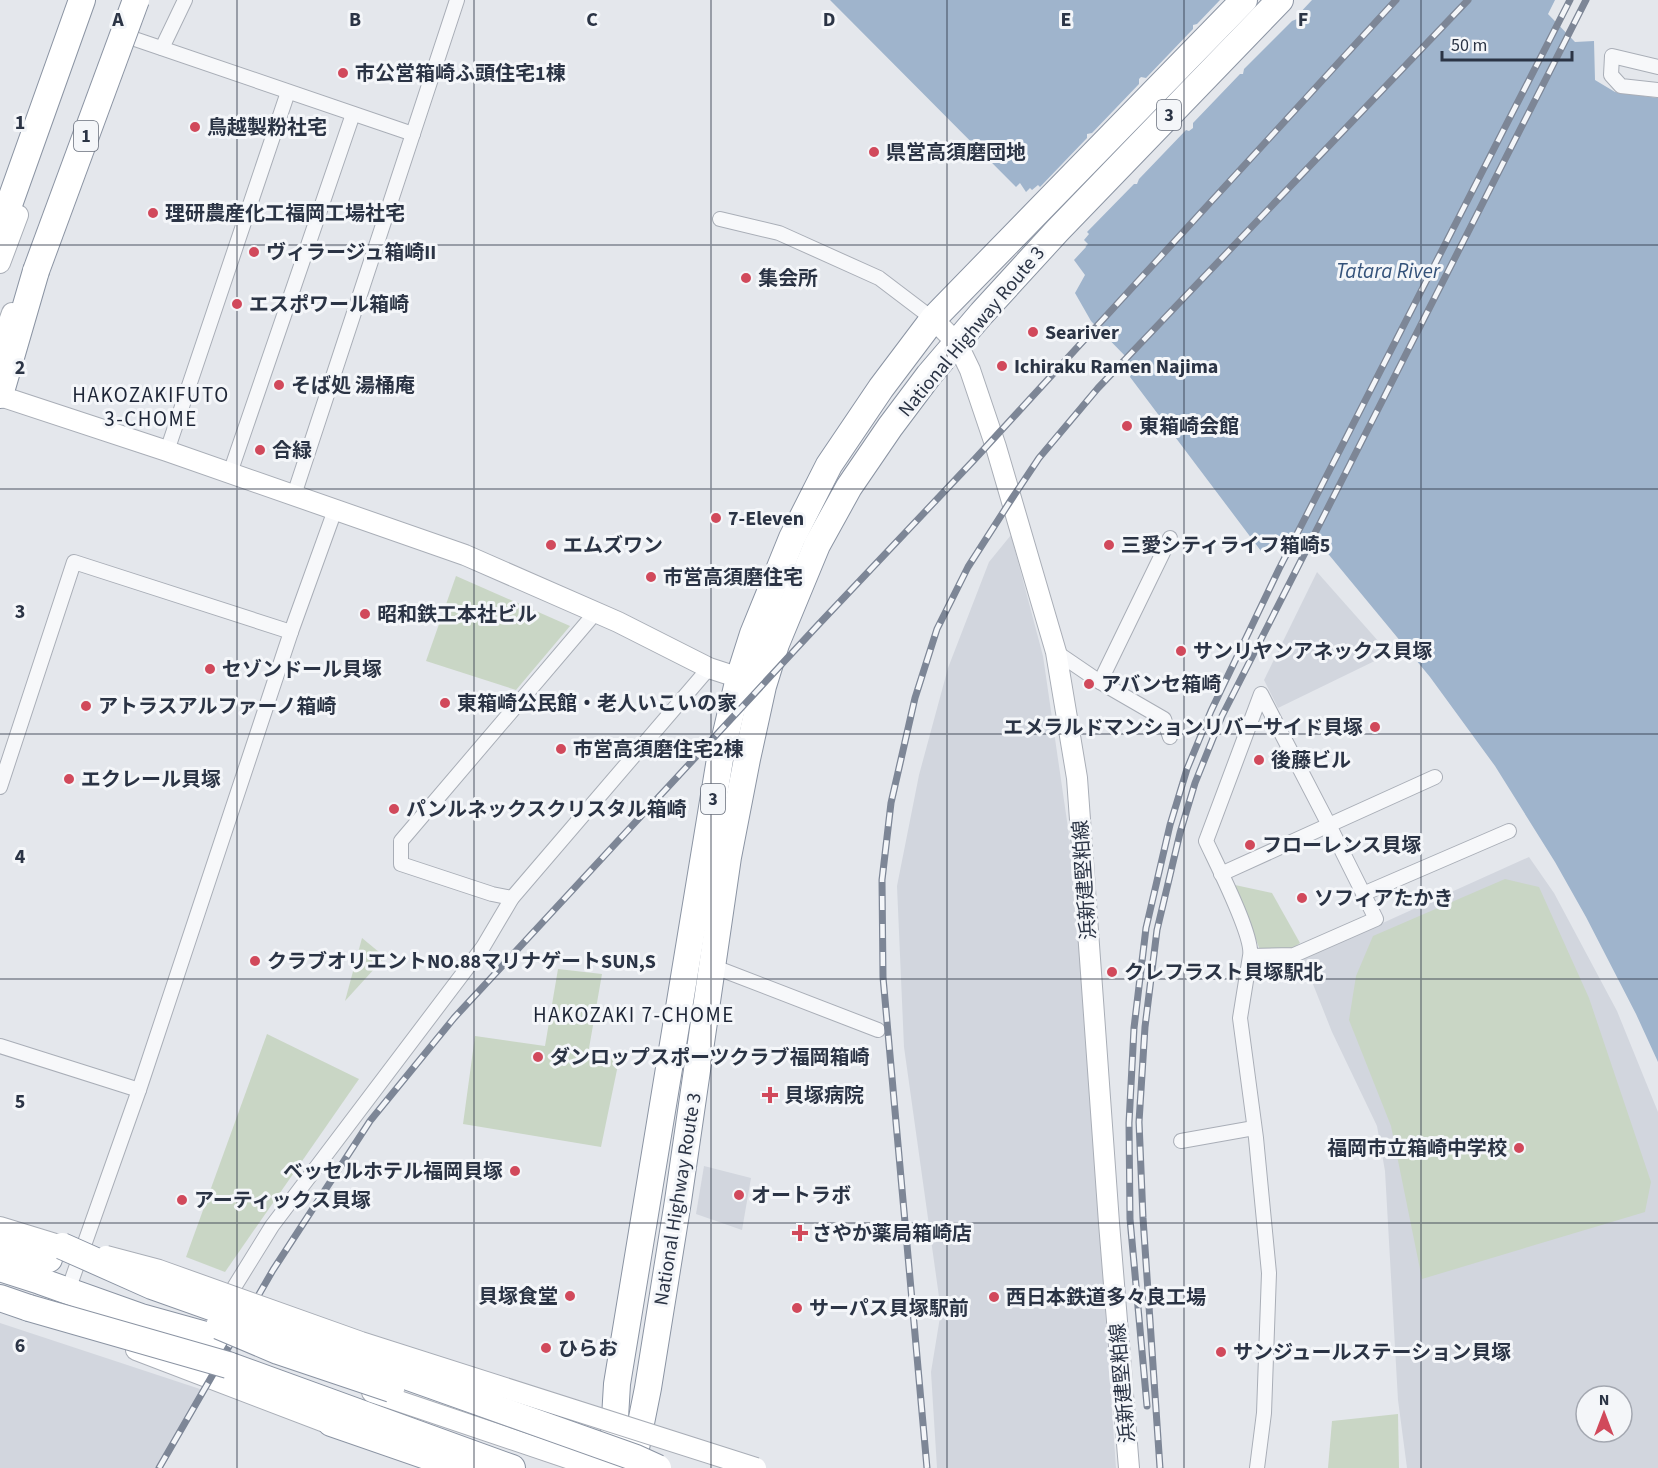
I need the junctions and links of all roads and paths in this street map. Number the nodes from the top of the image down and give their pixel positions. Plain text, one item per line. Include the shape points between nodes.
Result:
1 (82, 0) edge
2 (94, 0) edge
3 (126, 0) edge
4 (136, 0) edge
5 (185, 0) edge
6 (457, 0) edge
7 (1244, 0) edge
8 (1280, 0) edge
9 (114, 32) junction
10 (162, 48) junction
11 (1658, 67) edge
12 (1658, 90) edge
13 (288, 92) junction
14 (353, 114) junction
15 (413, 135) junction
16 (720, 219) dead end
17 (0, 230) edge
18 (0, 263) edge
19 (36, 271) junction
20 (933, 319) junction
21 (957, 343) junction
22 (0, 347) edge
23 (0, 368) edge
24 (0, 395) edge
25 (167, 451) junction
26 (230, 473) junction
27 (294, 495) junction
28 (335, 510) junction
29 (1170, 538) dead end
30 (596, 612) junction
31 (291, 632) junction
32 (1056, 652) junction
33 (709, 668) junction
34 (739, 678) junction
35 (1100, 682) junction
36 (763, 686) junction
37 (1170, 737) dead end
38 (1435, 777) dead end
39 (0, 787) edge
40 (1329, 825) junction
41 (1509, 831) dead end
42 (1221, 874) junction
43 (1363, 894) junction
44 (512, 898) junction
45 (1250, 956) junction
46 (712, 966) junction
47 (878, 1030) dead end
48 (0, 1046) edge
49 (139, 1090) junction
50 (1254, 1128) junction
51 (1181, 1141) dead end
52 (0, 1227) edge
53 (0, 1244) edge
54 (62, 1246) junction
55 (0, 1257) edge
56 (0, 1268) edge
57 (71, 1282) junction
58 (0, 1289) edge
59 (0, 1300) edge
60 (208, 1329) junction
61 (278, 1352) junction
62 (331, 1423) junction
63 (424, 1468) edge
64 (461, 1468) edge
65 (512, 1468) edge
66 (524, 1468) edge
67 (597, 1468) edge
68 (612, 1468) edge
69 (630, 1468) edge
70 (658, 1468) edge
71 (756, 1468) edge
72 (1129, 1468) edge
73 (1257, 1468) edge

1 - 17 highway
2 - 18 street
3 - 9 street
4 - 19 highway, 1, bridge
5 - 10 street
6 - 15 street
7 - 20 highway, National Highway Route 3 / 3
8 - 21 highway, National Highway Route 3 / 3 via 1057,231
9 - 10 street
9 - 22 street
10 - 13 street
11 - 12 street via 1612,56 1611,75 1621,86
13 - 14 street
13 - 25 street
14 - 15 street
14 - 26 street
15 - 27 street
16 - 20 street via 779,233 879,278
19 - 23 highway, 1
19 - 24 highway
20 - 21 street, 浜新建堅粕線
20 - 34 highway, National Highway Route 3 / 3 via 829,465 792,538
21 - 32 street, 浜新建堅粕線 via 996,447
21 - 36 highway, National Highway Route 3 / 3 via 890,427 849,488 817,545
24 - 25 street
25 - 26 street
26 - 27 street
27 - 28 street
28 - 30 street via 465,555
28 - 31 street
29 - 35 street
30 - 33 street
30 - 44 street via 401,841 401,864
31 - 39 street via 74,562
31 - 49 street
32 - 35 street
32 - 72 street, 浜新建堅粕線 via 1077,778
33 - 34 street
33 - 44 street
34 - 36 street
34 - 68 highway, National Highway Route 3 / 3 via 720,759 643,1219 617,1384
35 - 37 street via 1164,719
36 - 46 highway, National Highway Route 3 / 3 via 728,857
38 - 40 street
40 - 42 street
40 - 42 street via 1261,694 1206,841
40 - 43 street
41 - 43 street
42 - 45 street via 1245,926
43 - 45 street via 1376,920 1294,955
44 - 60 street via 483,947 272,1226
45 - 50 street via 1240,1018
46 - 47 street
46 - 69 highway, National Highway Route 3 / 3 via 650,1377
48 - 49 street
49 - 57 street
50 - 51 street
50 - 73 street via 1269,1273 1264,1413
52 - 54 street
53 - 61 highway, bridge via 49,1259
54 - 70 highway, bridge via 152,1286
54 - 71 street, bridge via 159,1269 361,1342
55 - 57 street
56 - 61 highway, bridge via 141,1317
57 - 60 street
58 - 62 street via 47,1316
58 - 66 street via 200,1351
59 - 65 highway, bridge via 228,1365
60 - 67 street via 411,1406
61 - 69 highway, bridge
62 - 63 street
62 - 64 highway

